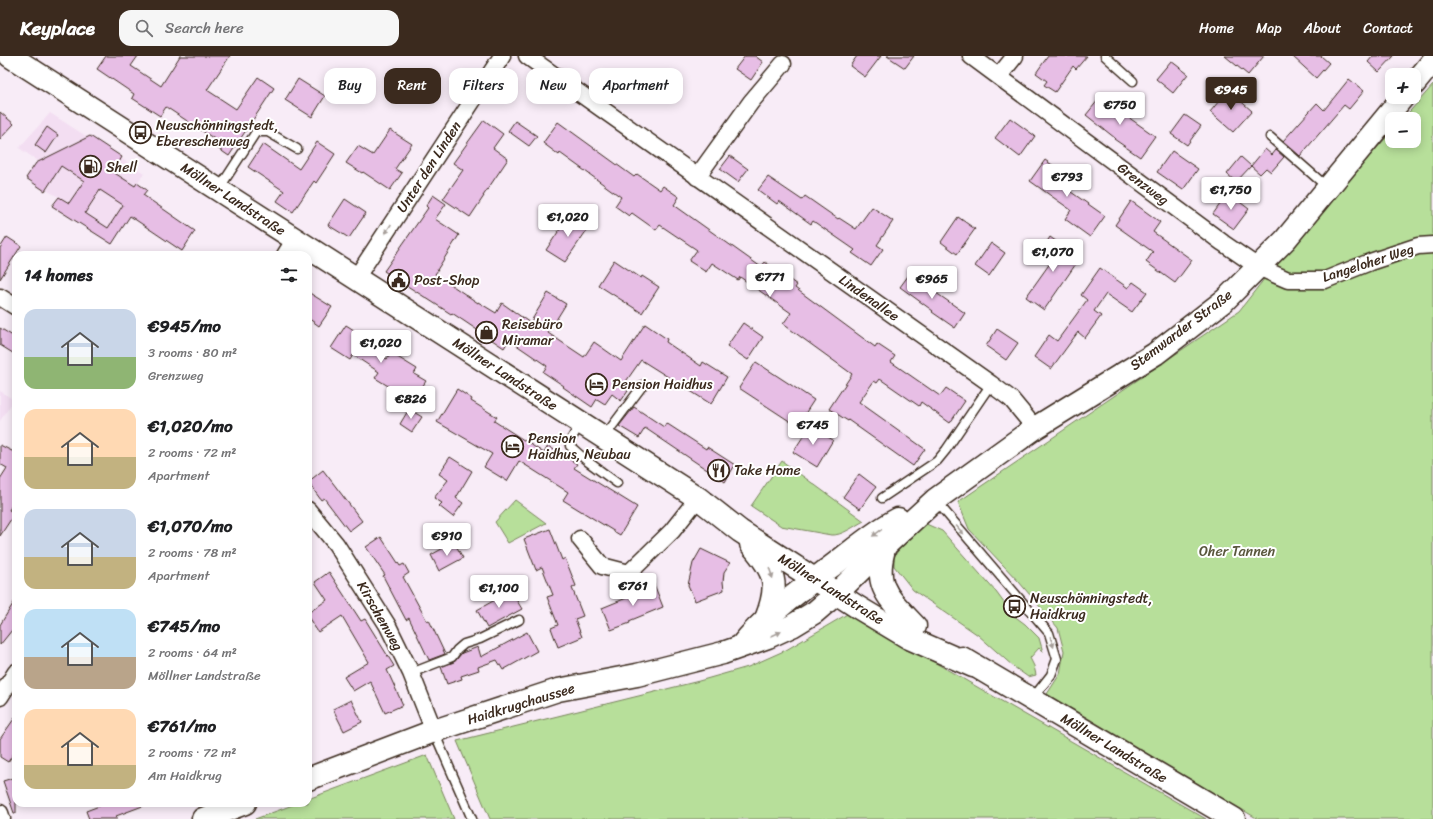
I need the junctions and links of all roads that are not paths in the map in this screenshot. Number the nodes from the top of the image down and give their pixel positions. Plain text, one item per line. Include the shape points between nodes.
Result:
1 (10, 56) edge
2 (502, 56) edge
3 (527, 56) edge
4 (971, 56) edge
5 (1015, 56) edge
6 (1105, 56) edge
7 (1433, 61) edge
8 (783, 64) dead end
9 (999, 76) junction
10 (1421, 76) edge
11 (1133, 81) dead end
12 (1397, 104) edge
13 (1270, 137) dead end
14 (297, 149) dead end
15 (697, 176) junction
16 (1328, 188) junction
17 (218, 190) junction
18 (1433, 245) edge
19 (290, 247) edge
20 (312, 257) edge
21 (1258, 267) junction
22 (356, 278) junction
23 (0, 297) edge
24 (12, 304) edge
25 (990, 384) junction
26 (643, 385) dead end
27 (581, 423) junction
28 (1035, 428) junction
29 (604, 437) junction
30 (617, 483) dead end
31 (698, 498) junction
32 (882, 498) dead end
33 (935, 500) junction
34 (312, 515) edge
35 (740, 531) junction
36 (580, 540) dead end
37 (885, 546) junction
38 (822, 575) junction
39 (842, 588) junction
40 (766, 619) junction
41 (519, 620) dead end
42 (915, 626) junction
43 (740, 648) junction
44 (973, 666) junction
45 (411, 673) junction
46 (12, 678) edge
47 (0, 697) edge
48 (1031, 699) junction
49 (434, 731) junction
50 (312, 777) edge
51 (234, 807) edge
52 (0, 813) edge
53 (2, 819) edge
54 (203, 819) edge
55 (472, 819) edge
56 (1234, 819) edge

1 - 17 main road, Möllner Landstraße
2 -> 22 street, Unter den Linden
3 - 15 street, Lindenallee
4 - 9 street, Grenzweg
5 - 9 street
6 - 11 lane
7 - 10 main road
8 - 15 street via 751,102
9 - 21 street, Grenzweg
12 - 16 main road, Stemwarder Straße
13 - 16 lane
14 - 17 lane via 268,132 256,132
15 - 25 street, Lindenallee
16 - 21 main road, Stemwarder Straße
17 - 19 main road, Möllner Landstraße
18 - 21 street, Langeloher Weg via 1418,246 1325,280 1288,280
20 - 22 main road, Möllner Landstraße
21 - 28 main road, Stemwarder Straße via 1225,300 1155,354
22 - 27 main road, Möllner Landstraße
23 - 24 street
25 - 28 street, Lindenallee via 1011,399
25 - 32 lane via 937,461
26 - 29 lane
27 - 29 main road, Möllner Landstraße
27 - 30 lane via 570,441 570,446
28 - 33 main road, Stemwarder Straße
29 - 31 main road, Möllner Landstraße
31 - 35 main road, Möllner Landstraße
31 - 36 street via 672,531 629,573 602,566
31 - 38 main road, Möllner Landstraße via 754,522
33 - 37 main road, Stemwarder Straße
33 -> 38 main road, Stemwarder Straße via 890,524
33 -> 48 lane via 1049,633 1056,659 1051,675
34 - 45 street, Kirschenweg via 336,544 361,582 388,626
35 - 38 main road, Möllner Landstraße
35 -> 40 main road via 768,565 771,574 774,594
37 - 39 main road, Stemwarder Straße
37 - 42 main road via 879,571 882,586
38 - 39 main road, Möllner Landstraße
38 - 40 main road
39 - 42 main road, Möllner Landstraße
43 -> 39 main road, Haidkrugchaussee via 792,626 815,612
39 - 44 main road, Möllner Landstraße via 909,638
40 - 43 main road
41 - 45 lane via 464,644 452,656
42 - 44 main road, Möllner Landstraße
43 - 49 main road, Haidkrugchaussee via 638,675 558,690
44 - 48 main road, Möllner Landstraße
45 - 49 street, Kirschenweg
46 - 47 street
48 - 56 main road, Möllner Landstraße
49 - 50 main road, Haidkrugchaussee
49 - 55 lane
51 - 54 main road
52 - 53 street

